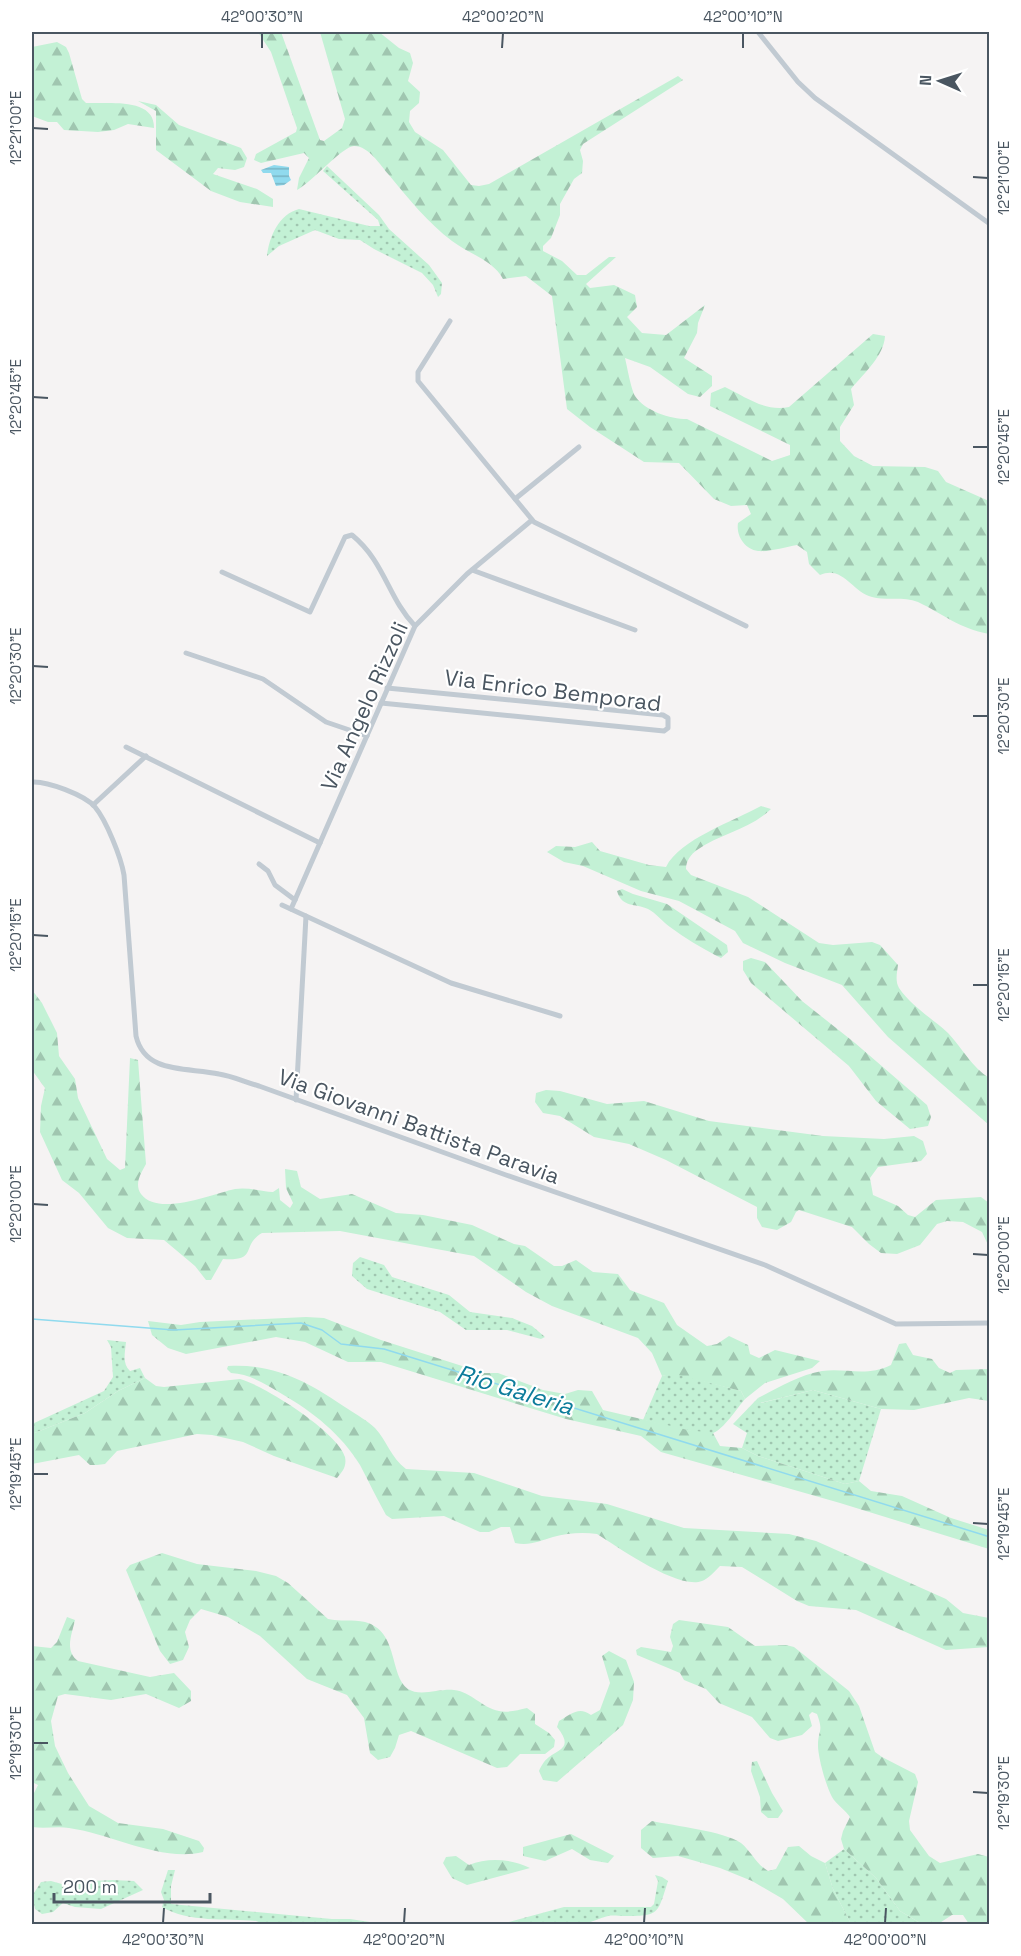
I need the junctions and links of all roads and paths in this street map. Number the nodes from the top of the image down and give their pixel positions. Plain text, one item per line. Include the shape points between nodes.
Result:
1 (758, 32) edge
2 (990, 224) edge
3 (450, 321) dead end
4 (579, 447) dead end
5 (515, 499) junction
6 (532, 520) junction
7 (472, 570) junction
8 (222, 572) dead end
9 (415, 626) junction
10 (746, 626) dead end
11 (635, 630) dead end
12 (186, 653) dead end
13 (387, 688) junction
14 (381, 703) junction
15 (367, 736) junction
16 (126, 747) dead end
17 (146, 756) junction
18 (32, 782) edge
19 (93, 805) junction
20 (320, 843) junction
21 (259, 864) dead end
22 (295, 900) junction
23 (282, 905) dead end
24 (291, 909) junction
25 (306, 916) junction
26 (560, 1016) dead end
27 (296, 1100) junction
28 (990, 1323) edge

1 - 2 street via 815,98
3 - 5 street via 417,379
4 - 5 street
5 - 6 street
6 - 7 street, Via Angelo Rizzoli
6 - 10 street
7 - 9 street, Via Angelo Rizzoli
7 - 11 street
8 - 9 street via 310,612 345,537 351,535 374,556 404,614
9 - 13 street, Via Angelo Rizzoli
12 - 15 street via 263,679 326,722
13 - 14 street, Via Angelo Rizzoli
13 - 14 street, Via Enrico Bemporad via 663,715 669,724 664,731
14 - 15 street, Via Angelo Rizzoli
15 - 20 street, Via Angelo Rizzoli
16 - 17 street
17 - 19 street
17 - 20 street
18 - 19 street via 56,785
19 - 27 street, Via Giovanni Battista Paravia via 122,865 136,1036 142,1051 158,1064 219,1074
20 - 22 street, Via Angelo Rizzoli
21 - 22 street via 275,885
22 - 24 street, Via Angelo Rizzoli
23 - 24 street
24 - 25 street
25 - 26 street via 451,983
25 - 27 street
27 - 28 street, Via Giovanni Battista Paravia via 765,1265 893,1323

